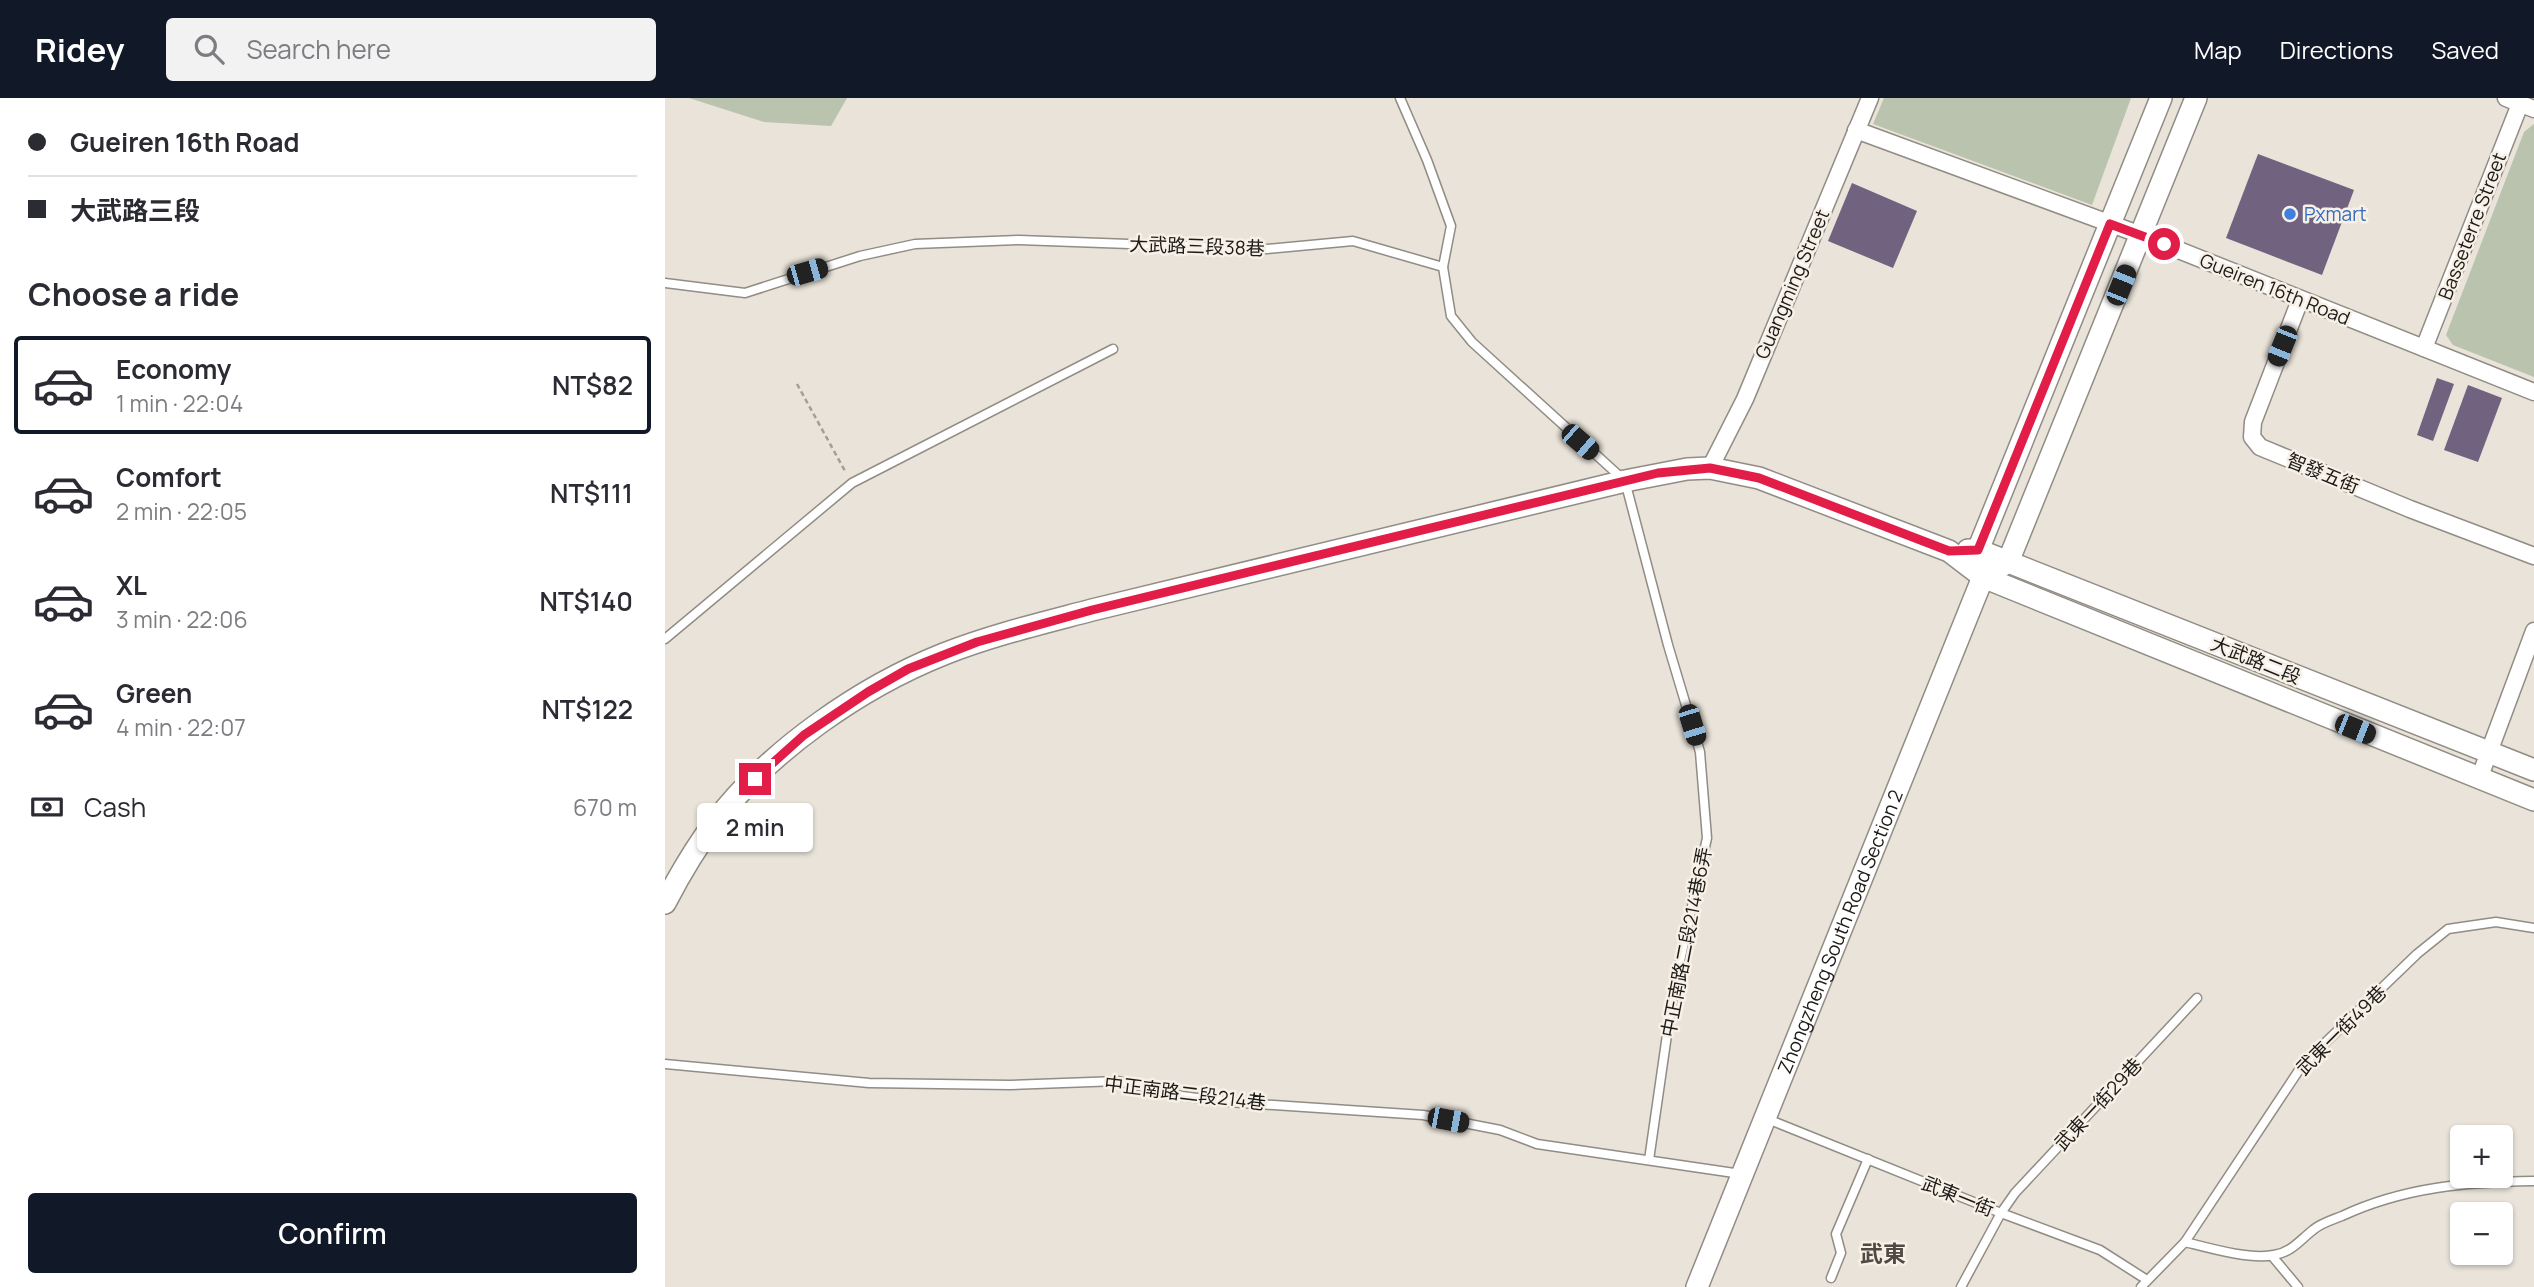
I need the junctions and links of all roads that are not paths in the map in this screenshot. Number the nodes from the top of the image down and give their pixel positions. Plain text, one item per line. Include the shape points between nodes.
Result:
1 (1399, 98) edge
2 (1870, 98) edge
3 (2161, 98) edge
4 (2196, 98) edge
5 (2520, 104) edge
6 (1856, 130) junction
7 (2110, 224) junction
8 (2141, 235) junction
9 (1443, 267) junction
10 (665, 282) edge
11 (2300, 300) junction
12 (2424, 348) junction
13 (1113, 349) dead end
14 (2534, 392) edge
15 (1710, 468) junction
16 (1625, 481) junction
17 (1978, 550) junction
18 (1949, 551) junction
19 (2534, 556) edge
20 (2008, 562) junction
21 (1983, 577) junction
22 (2534, 631) edge
23 (665, 639) edge
24 (2487, 751) junction
25 (2534, 770) edge
26 (2479, 779) junction
27 (2534, 800) edge
28 (665, 904) edge
29 (2534, 928) edge
30 (2197, 998) dead end
31 (665, 1064) edge
32 (1765, 1118) junction
33 (1868, 1159) junction
34 (1649, 1160) junction
35 (1742, 1174) junction
36 (2534, 1181) edge
37 (2001, 1213) junction
38 (2185, 1242) junction
39 (2272, 1256) junction
40 (1831, 1278) dead end
41 (2147, 1280) junction
42 (1696, 1287) edge
43 (1961, 1287) edge
44 (2141, 1287) edge
45 (2298, 1287) edge

1 - 9 lane via 1451,226
2 - 6 street, Guangming Street
3 - 7 street
4 - 8 street
5 - 12 street, Basseterre Street
6 - 7 street, Gueiren 16th Road
6 - 15 street, Guangming Street via 1745,399
7 - 8 street, Gueiren 16th Road
7 - 17 street
8 - 11 street, Gueiren 16th Road
8 - 20 street
9 - 10 lane, 大武路三段38巷 via 1353,241 1266,249 1019,240 915,244 860,256 745,293
9 - 16 lane via 1451,316 1472,342
11 - 12 street, Gueiren 16th Road
11 - 19 street, 智發五街 via 2253,422 2252,437 2260,447
12 - 14 street, Gueiren 16th Road
13 - 23 lane via 852,483
15 - 16 street
15 - 18 street via 1759,478
16 - 28 street via 1092,610 977,642 908,669 804,735 763,771 714,822
16 - 34 lane, 中正南路二段214巷6弄 via 1700,752 1707,838 1673,993
17 - 18 street
17 - 20 street, 大武路二段
17 - 21 street
18 - 21 street, 大武路二段
20 - 21 street
20 - 24 street, 大武路二段
21 - 26 street, 大武路二段
21 - 32 street, Zhongzheng South Road Section 2
22 - 24 street
24 - 25 street, 大武路二段
24 - 26 street
26 - 27 street, 大武路二段
29 - 38 lane, 武東一街49巷 via 2496,922 2448,929 2417,954 2303,1064
30 - 37 lane, 武東一街29巷
31 - 34 lane, 中正南路二段214巷 via 869,1083 1118,1081 1216,1100 1423,1115 1500,1130 1537,1144
32 - 33 lane, 武東一街
32 - 35 street, Zhongzheng South Road Section 2
33 - 37 lane, 武東一街
33 - 40 lane via 1836,1234 1841,1253
34 - 35 lane, 中正南路二段214巷
35 - 42 street, Zhongzheng South Road Section 2
36 - 39 lane via 2476,1181 2362,1206 2315,1228 2292,1249
37 - 41 lane, 武東一街 via 2100,1250
37 - 43 lane, 武東一街29巷
38 - 39 lane via 2230,1253
38 - 41 lane, 武東一街49巷
39 - 45 lane
41 - 44 lane, 武東一街49巷

